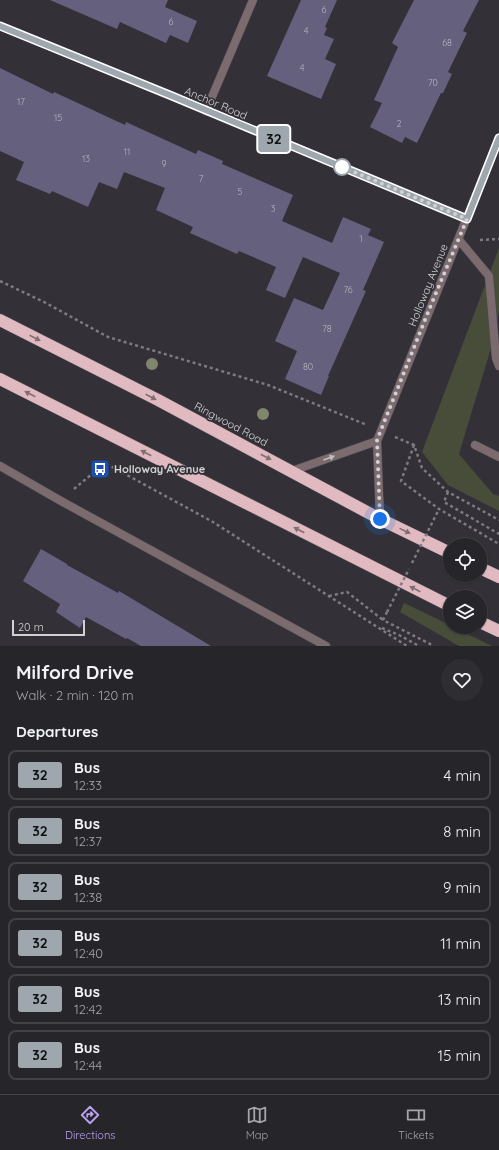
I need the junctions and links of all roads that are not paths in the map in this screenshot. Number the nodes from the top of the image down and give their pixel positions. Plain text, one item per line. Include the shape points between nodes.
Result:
1 (253, 0) edge
2 (0, 26) edge
3 (206, 111) junction
4 (499, 138) edge
5 (467, 219) junction
6 (458, 240) junction
7 (0, 320) edge
8 (499, 366) edge
9 (0, 379) edge
10 (377, 440) junction
11 (475, 445) dead end
12 (499, 457) edge
13 (0, 466) edge
14 (292, 471) junction
15 (380, 519) junction
16 (443, 550) edge
17 (487, 571) edge
18 (499, 577) edge
19 (443, 602) edge
20 (487, 625) edge
21 (499, 631) edge
22 (326, 646) edge

1 - 3 street
2 - 3 street, Anchor Road
3 - 5 street, Anchor Road
4 - 5 street, Holloway Avenue
5 - 6 street, Holloway Avenue
6 - 8 street via 489,276 496,358
6 - 10 street, Holloway Avenue
7 -> 14 highway, Ringwood Road
19 -> 9 highway
14 -> 10 street
10 - 15 street, Holloway Avenue
11 - 12 street
13 - 22 street
14 - 15 highway, Ringwood Road
15 -> 16 highway, Ringwood Road
17 - 18 highway
20 - 21 highway

